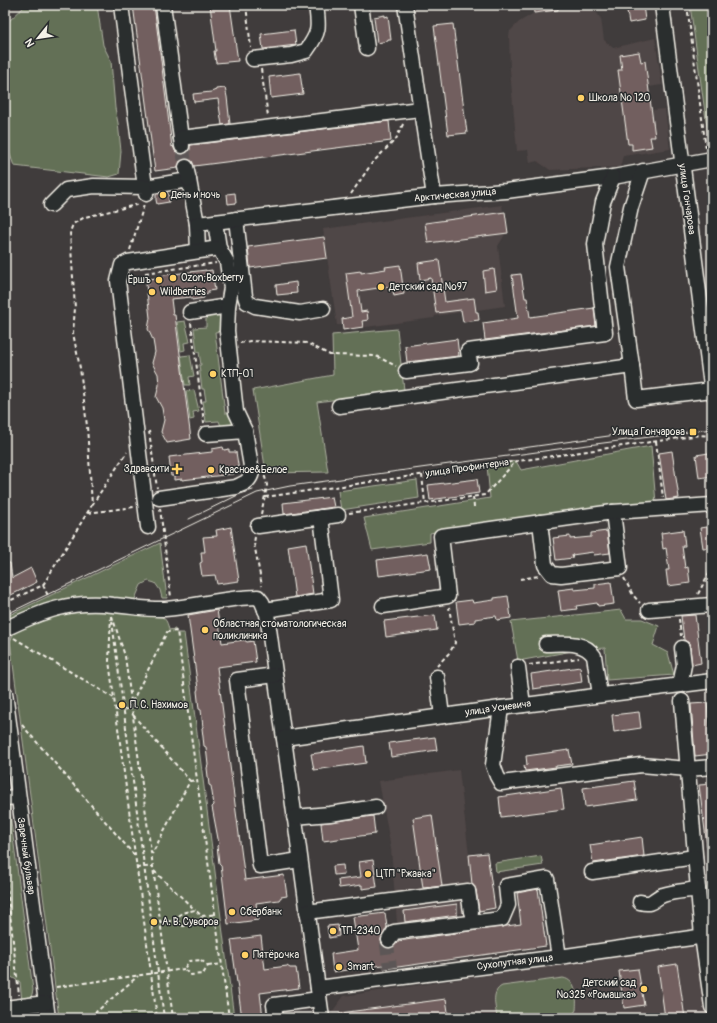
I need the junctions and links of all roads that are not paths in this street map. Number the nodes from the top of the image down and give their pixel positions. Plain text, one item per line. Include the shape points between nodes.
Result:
1 (121, 5) edge
2 (163, 5) edge
3 (316, 5) edge
4 (361, 5) edge
5 (405, 5) edge
6 (662, 5) edge
7 (367, 48) dead end
8 (256, 58) road end
9 (420, 109) junction
10 (709, 160) edge
11 (682, 165) junction
12 (643, 171) junction
13 (613, 177) junction
14 (146, 190) junction
15 (434, 196) junction
16 (51, 205) dead end
17 (236, 219) junction
18 (215, 222) junction
19 (197, 224) junction
20 (219, 248) junction
21 (198, 251) junction
22 (228, 306) junction
23 (323, 309) dead end
24 (190, 312) road end
25 (632, 366) junction
26 (406, 371) road end
27 (712, 391) edge
28 (339, 406) dead end
29 (245, 431) junction
30 (206, 434) road end
31 (159, 498) road end
32 (712, 504) edge
33 (613, 512) junction
34 (338, 515) road end
35 (321, 517) junction
36 (540, 522) junction
37 (258, 526) dead end
38 (148, 527) dead end
39 (712, 605) edge
40 (383, 606) dead end
41 (265, 610) junction
42 (649, 610) road end
43 (8, 633) edge
44 (546, 644) dead end
45 (682, 648) road end
46 (518, 666) road end
47 (275, 675) junction
48 (437, 677) road end
49 (712, 681) edge
50 (680, 685) junction
51 (5, 693) edge
52 (600, 695) junction
53 (682, 701) dead end
54 (523, 705) junction
55 (501, 708) junction
56 (442, 716) junction
57 (284, 738) junction
58 (712, 767) edge
59 (688, 769) junction
60 (12, 798) edge
61 (376, 806) dead end
62 (294, 817) junction
63 (695, 857) junction
64 (300, 860) junction
65 (592, 872) dead end
66 (698, 889) junction
67 (640, 902) dead end
68 (307, 912) junction
69 (471, 912) dead end
70 (707, 935) edge
71 (389, 940) dead end
72 (559, 957) junction
73 (318, 994) junction
74 (46, 1002) junction
75 (712, 1007) edge
76 (5, 1008) edge
77 (48, 1018) edge
78 (276, 1018) edge
79 (322, 1018) edge

1 - 14 street
2 - 9 street via 182,142 269,127
3 - 8 street via 318,30 306,51
4 - 7 street
5 - 9 street
6 - 11 street, улица Гончарова
9 - 15 street
10 - 11 street, Арктическая улица
11 - 12 street, Арктическая улица
11 - 27 street, улица Гончарова
12 - 13 street, Арктическая улица
12 - 25 street via 631,207 618,267
13 - 15 street, Арктическая улица
13 - 26 street via 603,202 595,244 605,333 468,352 470,364
14 - 16 street via 94,186 66,190
14 - 19 street via 187,174
15 - 17 street, Арктическая улица
17 - 18 street, Арктическая улица
17 - 23 street via 247,302 255,306 300,313
18 - 19 street, Арктическая улица
18 - 20 street
19 - 21 street
20 - 21 street
20 - 22 street via 227,262 231,288
21 - 38 street via 128,262 122,265 118,281
22 - 24 street
22 - 29 street via 228,345 236,412
25 - 27 street via 636,399
25 - 28 street
29 - 30 street
29 - 31 street via 252,472 246,483 236,487
32 - 33 street
33 - 36 street
33 - 36 street via 620,568 552,574 545,566
34 - 35 street
35 - 37 street
35 - 41 street via 331,600
36 - 40 street via 441,536 448,596
39 - 42 street
41 - 43 street via 258,597 240,597 162,609 112,604 75,604 32,616
41 - 47 street
44 - 52 street via 573,644 590,651 594,656
45 - 50 street via 684,665
46 - 54 street
47 - 57 street
47 - 64 street via 237,680 260,866
48 - 56 street
49 - 50 street, улица Усиевича
50 - 52 street, улица Усиевича
51 - 60 street, Заречный бульвар
52 - 54 street, улица Усиевича
53 - 59 street
54 - 55 street, улица Усиевича
55 - 56 street, улица Усиевича
55 - 59 street via 493,765 501,782 641,765
56 - 57 street, улица Усиевича
57 - 62 street
58 - 59 street
59 - 63 street
60 - 74 street, Заречный бульвар
61 - 62 street
62 - 64 street
63 - 65 street
63 - 66 street
64 - 68 street
66 - 67 street via 662,895 652,903
66 - 70 street
68 - 69 street via 468,891
68 - 73 street
70 - 72 street, Сухопутная улица
70 - 75 street
71 - 72 street via 394,932 502,919 508,905 506,886 547,879
72 - 73 street, Сухопутная улица via 391,973
73 - 78 street, Сухопутная улица via 274,1005
73 - 79 street
74 - 76 street
74 - 77 street, Заречный бульвар

